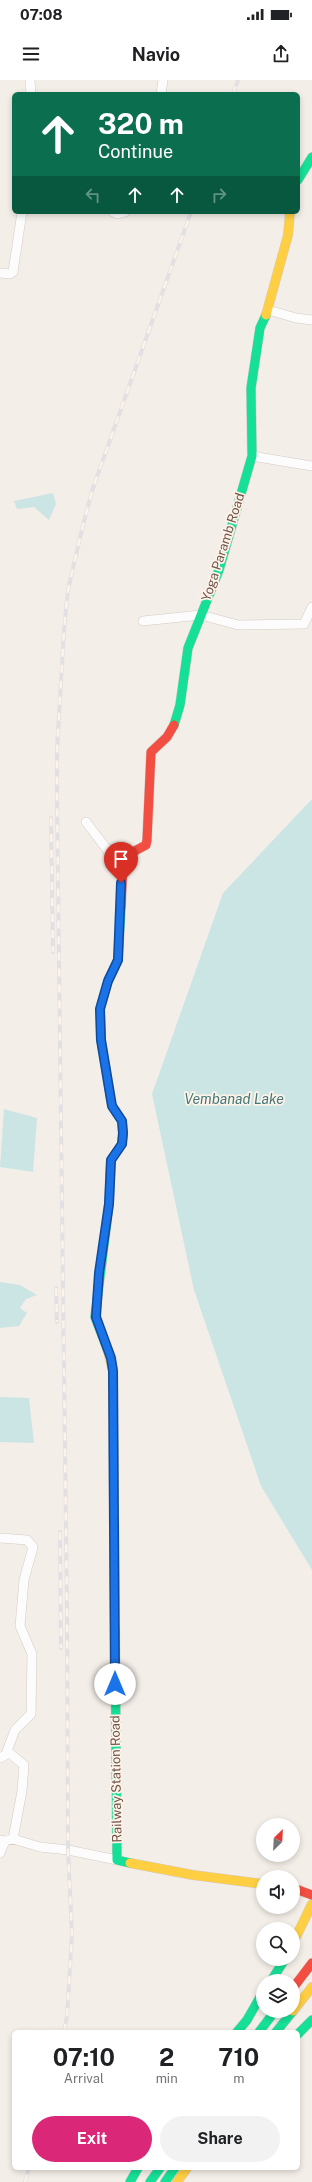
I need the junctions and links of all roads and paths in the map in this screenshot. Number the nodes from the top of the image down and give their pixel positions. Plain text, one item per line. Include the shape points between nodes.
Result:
1 (30, 80) edge
2 (163, 80) edge
3 (31, 92) edge
4 (161, 92) edge
5 (312, 157) edge
6 (300, 177) edge
7 (22, 214) edge
8 (290, 214) edge
9 (0, 273) edge
10 (268, 310) junction
11 (312, 320) edge
12 (252, 456) junction
13 (312, 466) edge
14 (312, 607) edge
15 (201, 614) junction
16 (143, 621) dead end
17 (86, 822) dead end
18 (123, 863) junction
19 (0, 1538) edge
20 (10, 1753) junction
21 (0, 1758) edge
22 (6, 1840) edge
23 (0, 1853) edge
24 (117, 1860) junction
25 (256, 1883) edge
26 (300, 1891) edge
27 (312, 1895) edge
28 (312, 1904) edge
29 (300, 1929) edge
30 (312, 1963) edge
31 (300, 1979) edge
32 (312, 1987) edge
33 (300, 2002) edge
34 (256, 2004) edge
35 (270, 2018) edge
36 (287, 2018) edge
37 (312, 2020) edge
38 (239, 2030) edge
39 (261, 2030) edge
40 (278, 2030) edge
41 (300, 2032) edge
42 (137, 2170) edge
43 (159, 2170) edge
44 (174, 2170) edge
45 (185, 2170) edge
46 (130, 2182) edge
47 (150, 2182) edge
48 (165, 2182) edge
49 (177, 2182) edge

1 - 3 street
2 - 4 street
5 - 6 main road
7 - 9 street via 13,272
8 - 10 main road, Yoga Paramb Road via 288,235
10 - 11 street
10 - 12 main road, Yoga Paramb Road via 260,328 251,388
12 - 13 street
12 - 15 main road, Yoga Paramb Road via 218,570
14 - 15 street via 304,624 238,625
15 - 16 street
15 - 18 main road, Yoga Paramb Road via 188,648 175,722 167,737 151,752 146,845 129,854
17 - 18 street via 112,856
18 - 24 main road, Railway Station Road via 118,960 108,981 100,1009 101,1040 112,1106 122,1121 122,1144 111,1160 109,1204 99,1273 96,1317 113,1371
19 - 20 street via 27,1540 33,1547 24,1580 20,1626 32,1654 31,1714 15,1730 7,1751
20 - 21 street
20 - 22 street via 24,1764 22,1791
22 - 23 street
22 - 24 street
24 - 25 main road
26 - 27 main road
28 - 29 main road
30 - 31 main road
32 - 33 main road
34 - 38 main road
35 - 39 main road
36 - 40 main road
37 - 41 main road
42 - 46 main road
43 - 47 main road
44 - 48 main road
45 - 49 main road

